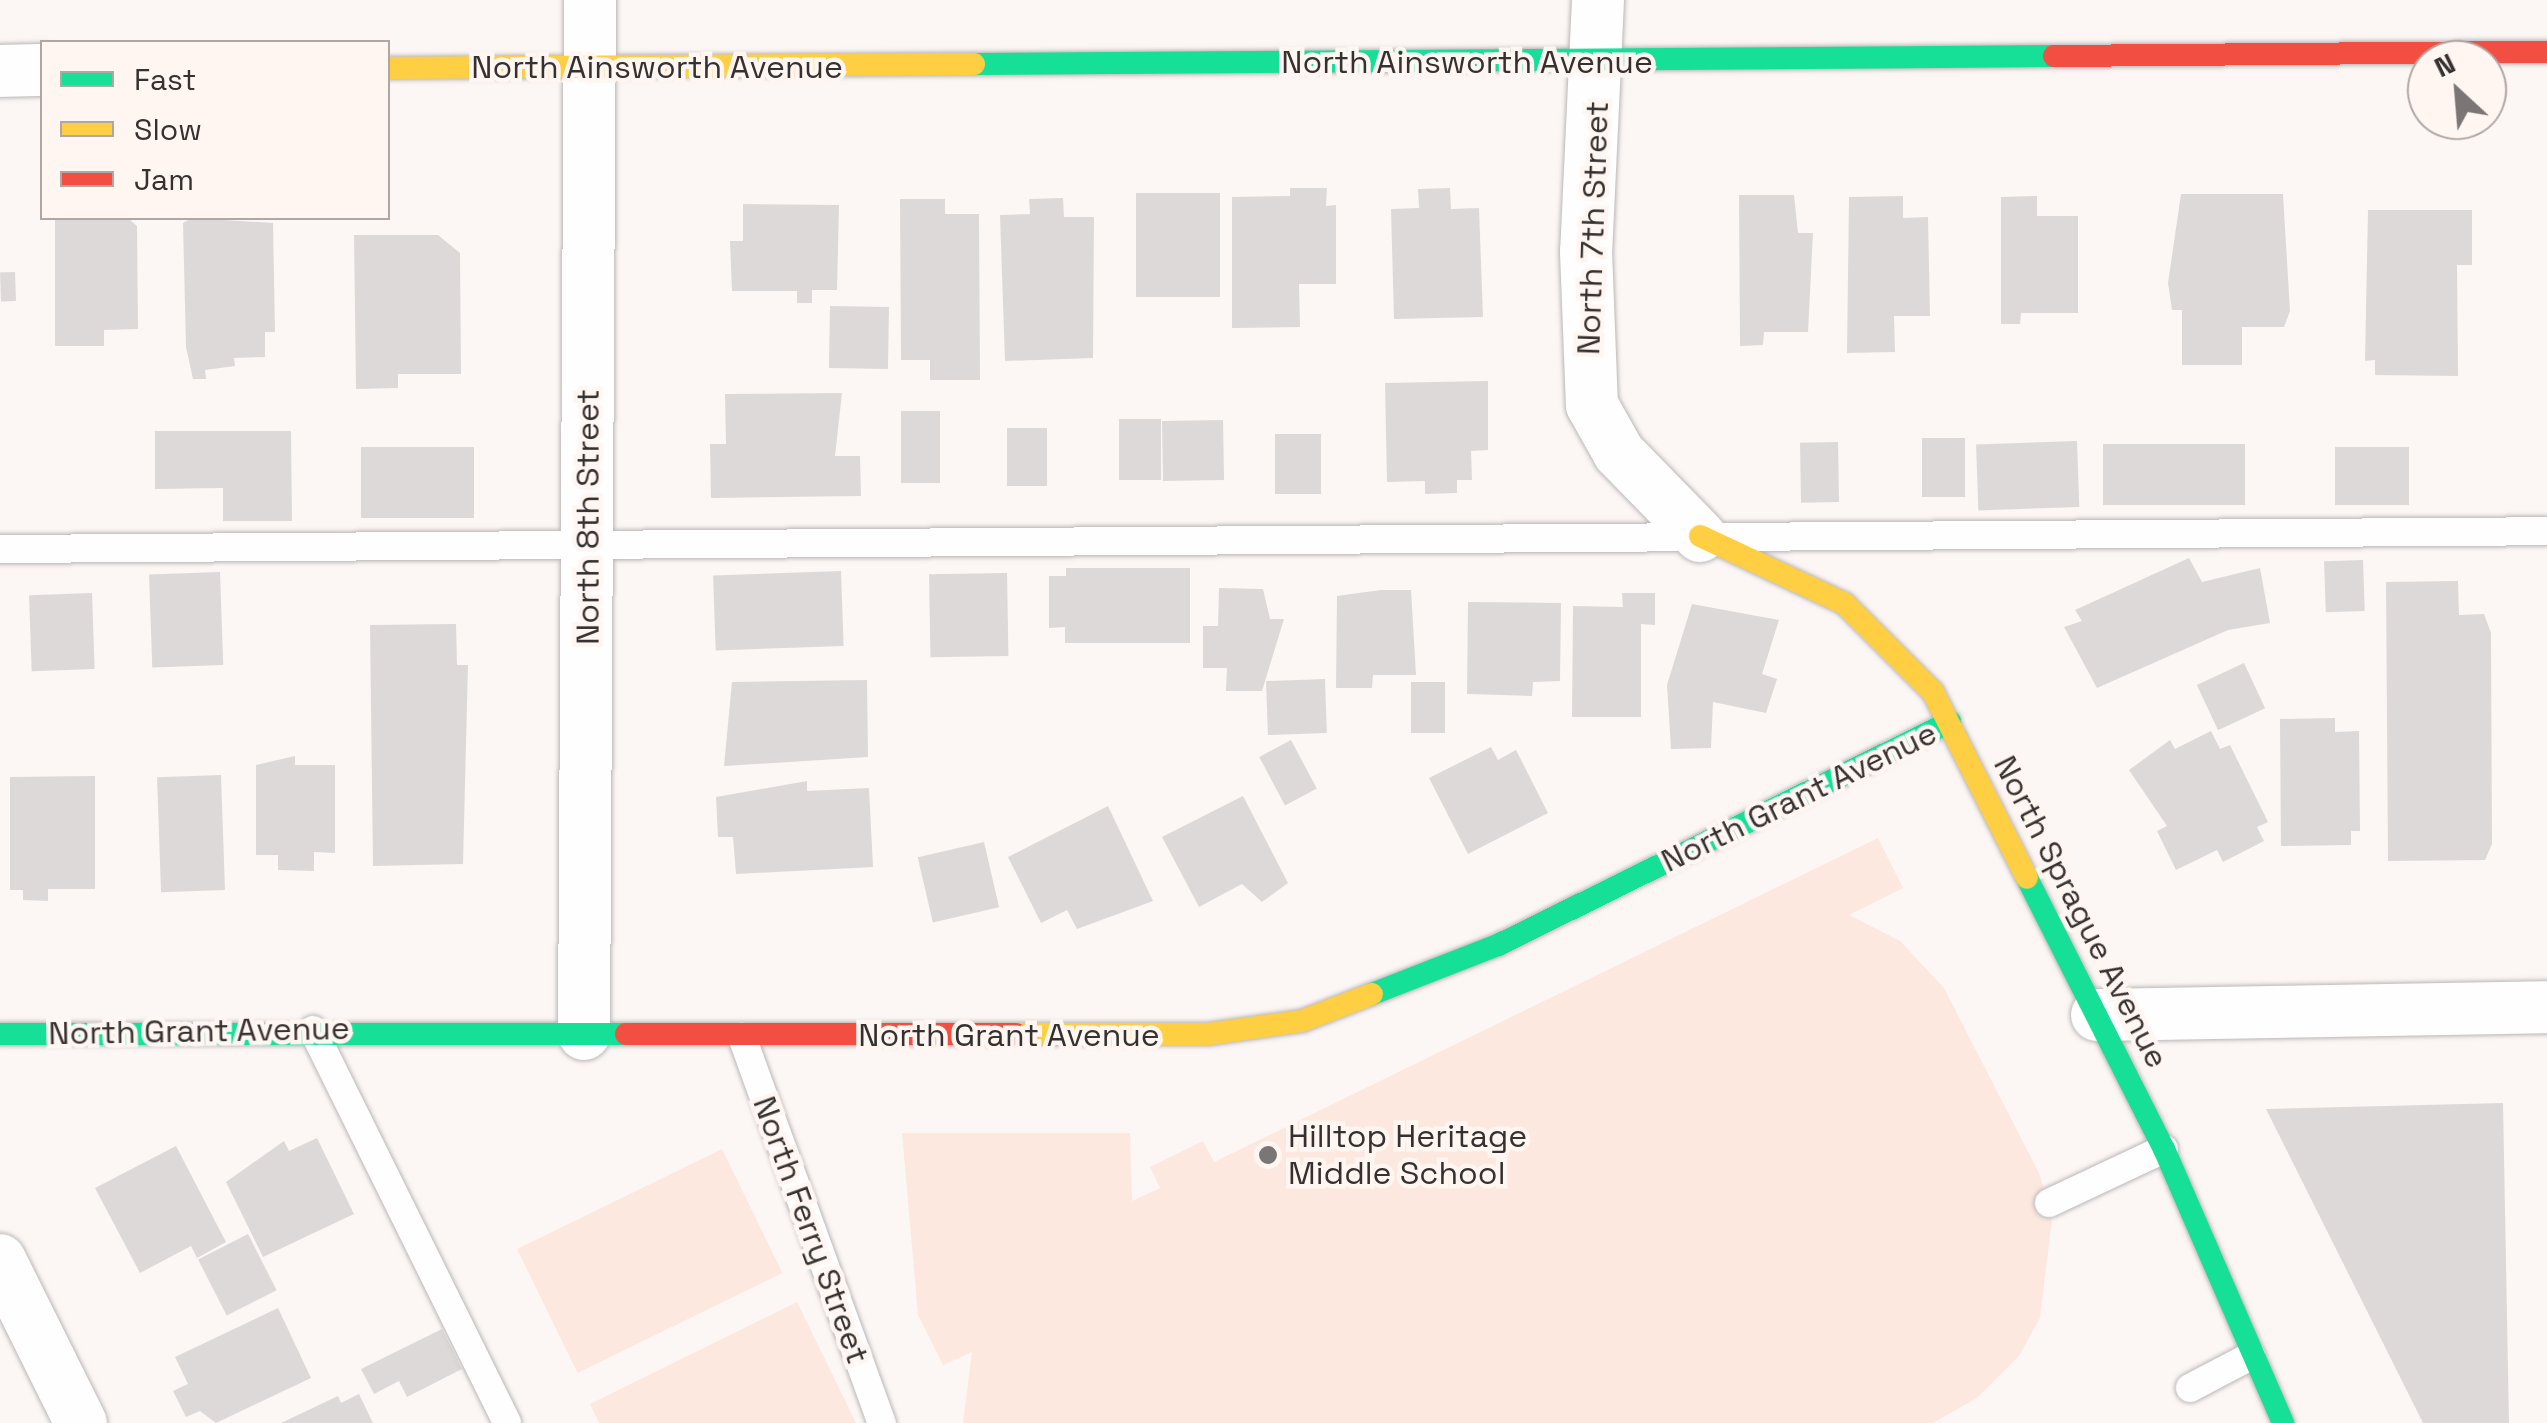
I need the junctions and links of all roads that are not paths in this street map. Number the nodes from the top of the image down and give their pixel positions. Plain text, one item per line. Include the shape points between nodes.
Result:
1 (590, 0) edge
2 (1598, 0) edge
3 (2547, 52) edge
4 (1598, 61) junction
5 (390, 68) edge
6 (590, 68) junction
7 (0, 70) edge
8 (40, 70) edge
9 (2547, 532) edge
10 (1700, 536) junction
11 (588, 544) junction
12 (0, 550) edge
13 (1950, 722) junction
14 (2547, 1007) edge
15 (2097, 1015) junction
16 (312, 1028) junction
17 (0, 1034) edge
18 (584, 1034) junction
19 (742, 1037) junction
20 (2164, 1149) junction
21 (2049, 1202) dead end
22 (0, 1260) edge
23 (2251, 1356) junction
24 (2190, 1388) dead end
25 (81, 1423) edge
26 (506, 1423) edge
27 (882, 1423) edge
28 (2284, 1423) edge

1 - 6 street, North 8th Street
2 - 4 street, North 7th Street
3 - 4 street, North Ainsworth Avenue
4 - 6 street, North Ainsworth Avenue
4 - 10 street, North 7th Street via 1586,251 1592,405 1619,453
5 - 6 street, North Ainsworth Avenue
6 - 11 street, North 8th Street
7 - 8 street
9 - 10 lane
10 - 11 lane
10 - 13 street, North Sprague Avenue via 1857,613 1913,665
11 - 12 lane
11 - 18 street, North 8th Street
13 - 15 street, North Sprague Avenue
13 - 19 street, North Grant Avenue via 1498,945 1338,1012 1209,1034
14 - 15 street
15 - 20 street, North Sprague Avenue
16 - 17 street, North Grant Avenue
16 - 18 street, North Grant Avenue
16 - 26 lane
18 - 19 street, North Grant Avenue
19 - 27 lane, North Ferry Street
20 - 21 lane
20 - 23 street, North Sprague Avenue
22 - 25 street
23 - 24 lane
23 - 28 street, North Sprague Avenue

